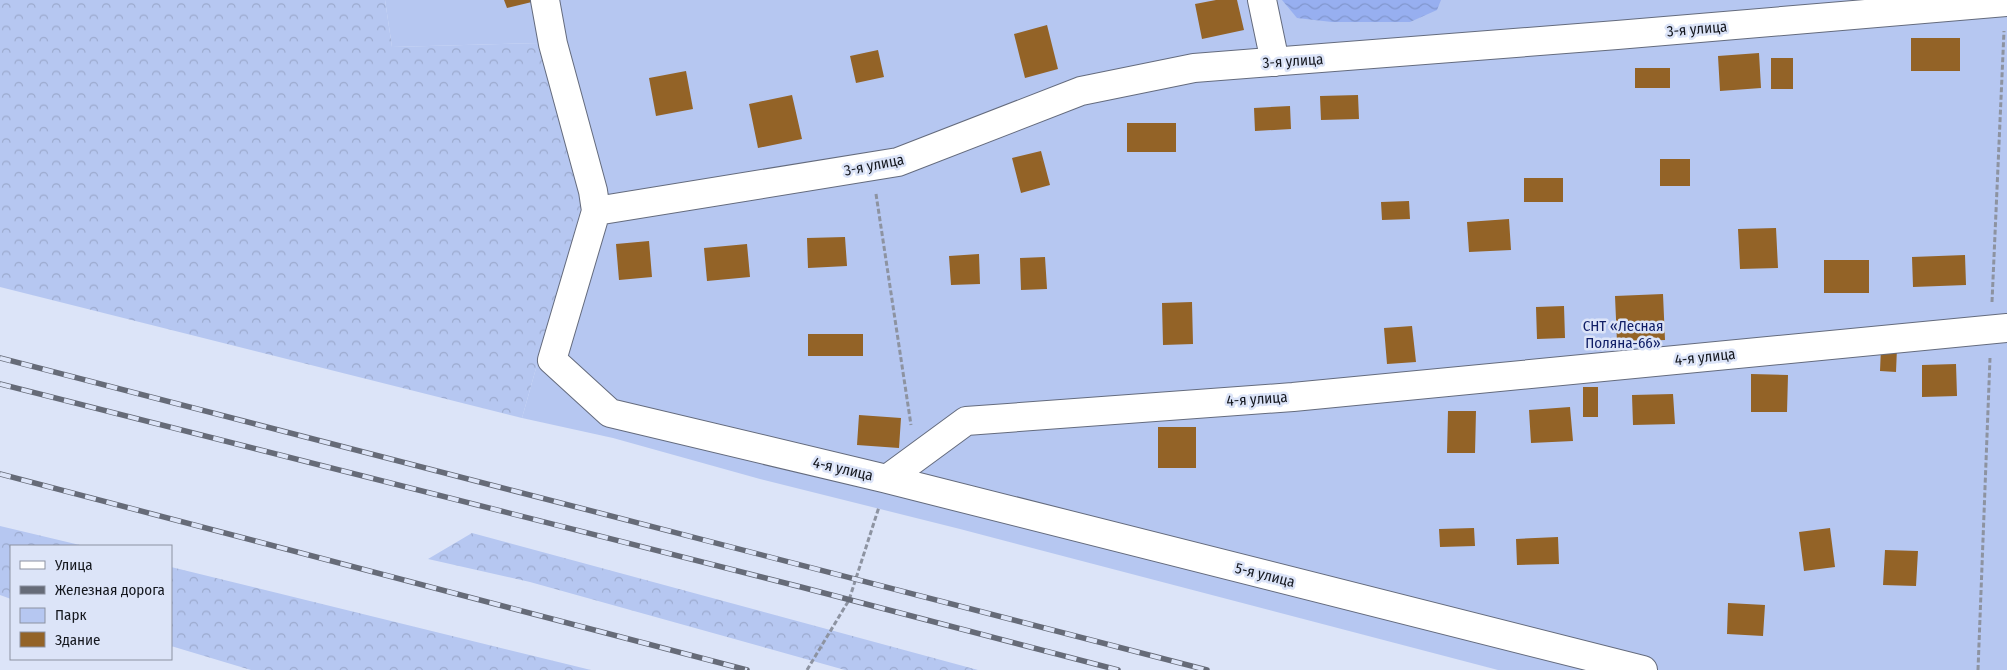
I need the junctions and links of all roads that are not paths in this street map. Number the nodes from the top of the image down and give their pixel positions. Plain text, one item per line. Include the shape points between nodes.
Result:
1 (545, 0) edge
2 (1262, 0) edge
3 (2007, 2) edge
4 (1275, 62) junction
5 (596, 211) junction
6 (2007, 328) edge
7 (887, 479) junction
8 (1644, 670) edge

1 - 5 street via 553,44
2 - 4 street
3 - 4 street, 3-я улица
4 - 5 street, 3-я улица via 1194,68 1081,91 898,162
5 - 7 street, 4-я улица via 552,360 610,413
6 - 7 street, 4-я улица via 1293,397 966,421
7 - 8 street, 5-я улица

